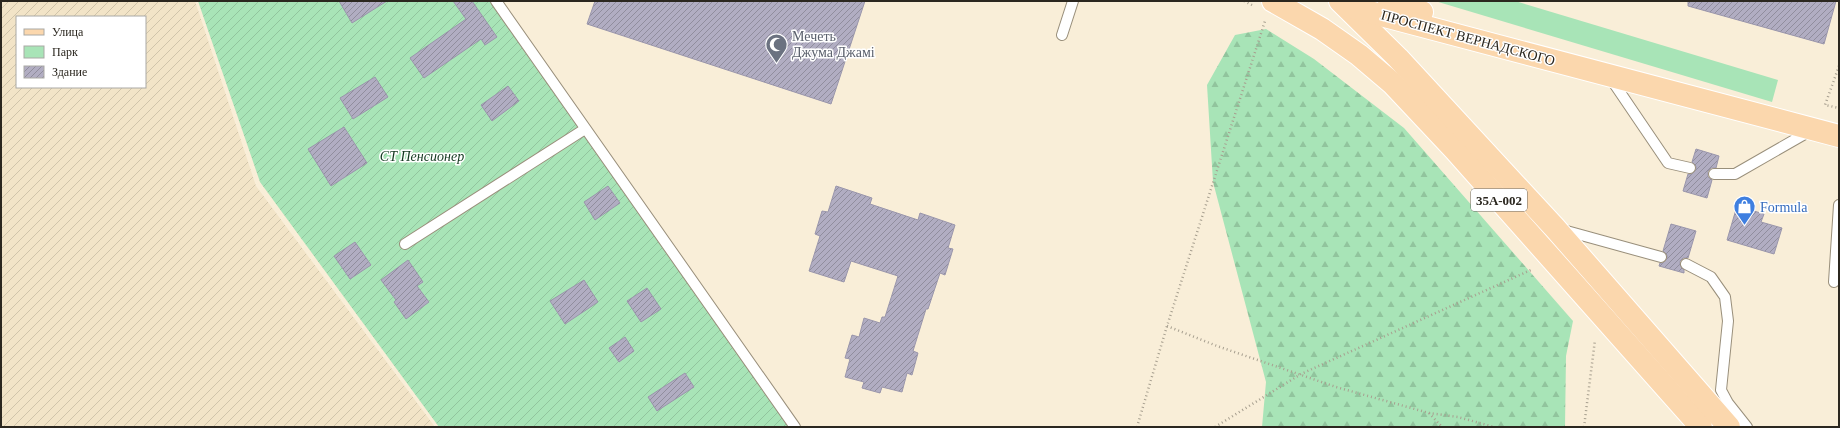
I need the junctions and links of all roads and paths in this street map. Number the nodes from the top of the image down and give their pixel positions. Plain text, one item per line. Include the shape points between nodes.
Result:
1 (496, 1) edge
2 (1074, 1) edge
3 (1389, 1) edge
4 (1338, 2) edge
5 (1270, 7) edge
6 (1062, 35) dead end
7 (1839, 66) edge
8 (1607, 74) junction
9 (1839, 108) edge
10 (586, 128) junction
11 (1813, 129) junction
12 (1839, 136) edge
13 (1690, 168) dead end
14 (1714, 174) dead end
15 (1839, 205) edge
16 (1555, 228) junction
17 (406, 244) dead end
18 (1661, 257) dead end
19 (1686, 264) dead end
20 (1536, 268) dead end
21 (1834, 282) dead end
22 (1605, 320) junction
23 (1167, 326) junction
24 (1301, 374) junction
25 (1429, 413) junction
26 (795, 427) edge
27 (1137, 427) edge
28 (1215, 427) edge
29 (1442, 427) edge
30 (1494, 427) edge
31 (1584, 427) edge
32 (1701, 427) edge
33 (1729, 427) edge
34 (1747, 427) edge

1 - 10 lane
2 - 6 lane
3 - 8 main road, ПРОСПЕКТ ВЕРНАДСКОГО
4 - 8 main road, ПРОСПЕКТ ВЕРНАДСКОГО
4 - 16 main road via 1398,58
5 - 22 main road, 35А-002 via 1328,34 1392,83 1455,150
5 - 23 path
7 - 9 path via 1825,105
8 - 11 main road, ПРОСПЕКТ ВЕРНАДСКОГО
8 - 13 lane via 1668,163
10 - 17 lane
10 - 26 lane
11 - 12 main road, ПРОСПЕКТ ВЕРНАДСКОГО
11 - 14 lane via 1735,174
15 - 21 lane
16 - 18 lane
16 - 33 main road
19 - 34 lane via 1711,277 1725,297 1728,321 1721,390
20 - 24 path
22 - 31 path via 1597,330
22 - 32 main road, 35А-002
23 - 24 path
23 - 27 path
24 - 25 path via 1336,387
24 - 28 path
25 - 29 path
25 - 30 path via 1458,417

